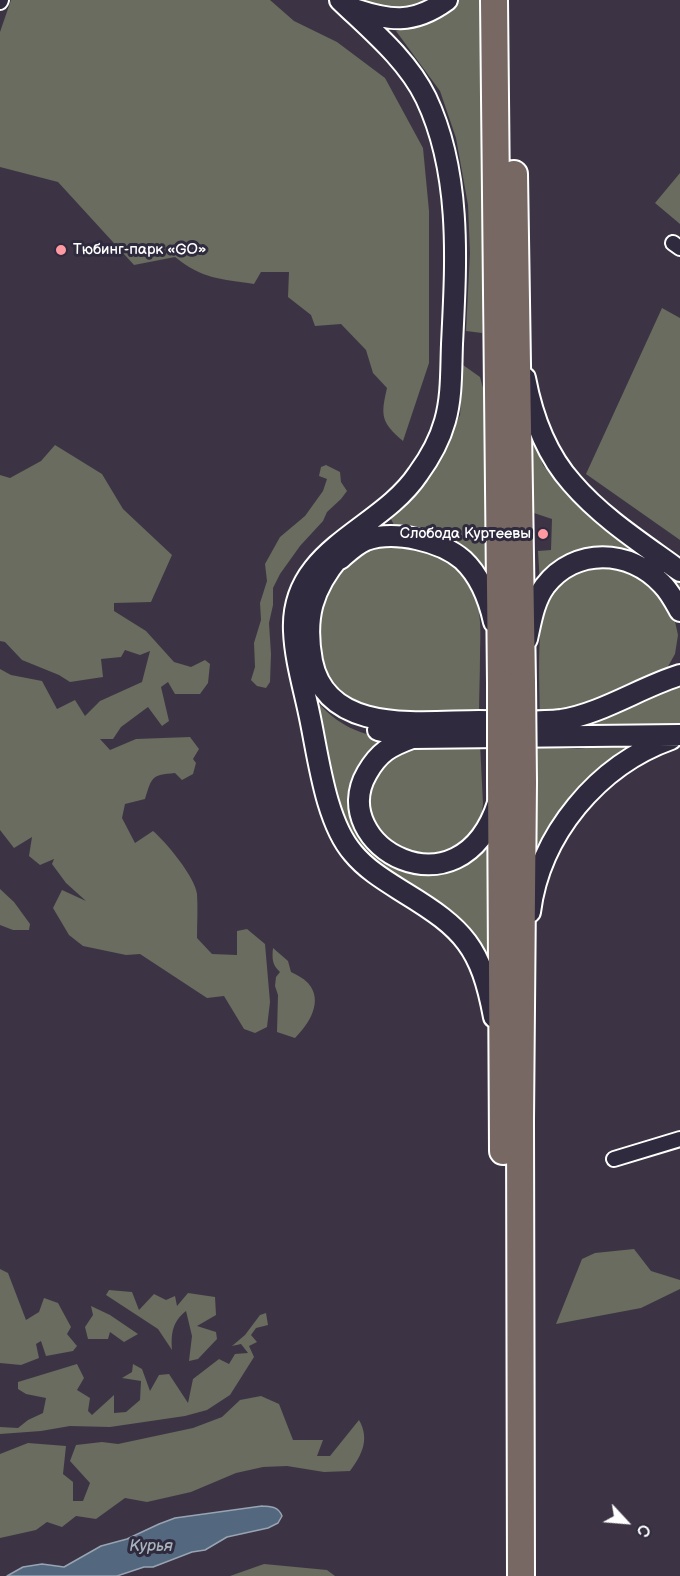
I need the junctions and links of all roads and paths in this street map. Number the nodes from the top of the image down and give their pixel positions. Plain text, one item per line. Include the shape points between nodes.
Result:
1 (447, 0) edge
2 (494, 0) edge
3 (510, 0) edge
4 (343, 3) edge
5 (518, 336) junction
6 (373, 518) junction
7 (680, 571) edge
8 (327, 572) junction
9 (680, 611) edge
10 (512, 656) junction
11 (680, 656) edge
12 (298, 662) junction
13 (674, 677) edge
14 (680, 736) edge
15 (412, 738) junction
16 (508, 786) junction
17 (522, 983) junction
18 (502, 1064) junction
19 (680, 1139) edge
20 (614, 1160) dead end
21 (503, 1576) edge
22 (521, 1576) edge

1 - 4 street via 434,10 404,19 374,16
2 - 10 highway
3 - 5 highway
4 - 6 street via 404,66 425,97 448,169 454,227 450,388 445,422 417,476
5 - 7 street via 530,404 554,457 571,483 599,510
5 - 10 highway
6 - 8 street
6 - 12 street via 326,554 310,572 297,599 294,628
8 - 10 street via 367,540 412,538 439,546 464,561 482,586
8 - 13 street via 315,593 309,617 308,640 314,672 327,694 361,716 390,722 561,720
9 - 10 street via 663,584 634,563 618,557 580,560 565,566 538,598
10 - 16 highway, bridge
11 - 13 street
12 - 15 street via 313,691 331,708 354,723
12 - 18 street via 319,770 339,831 369,870 429,908 466,939 491,997
14 - 15 street
14 - 17 street via 620,765 598,782 563,825 541,868 532,897
15 - 16 street via 392,745 375,759 359,795 365,826 398,857 424,866 459,857 489,825
16 - 17 highway
16 - 18 highway
17 - 22 highway
18 - 21 highway
19 - 20 street

